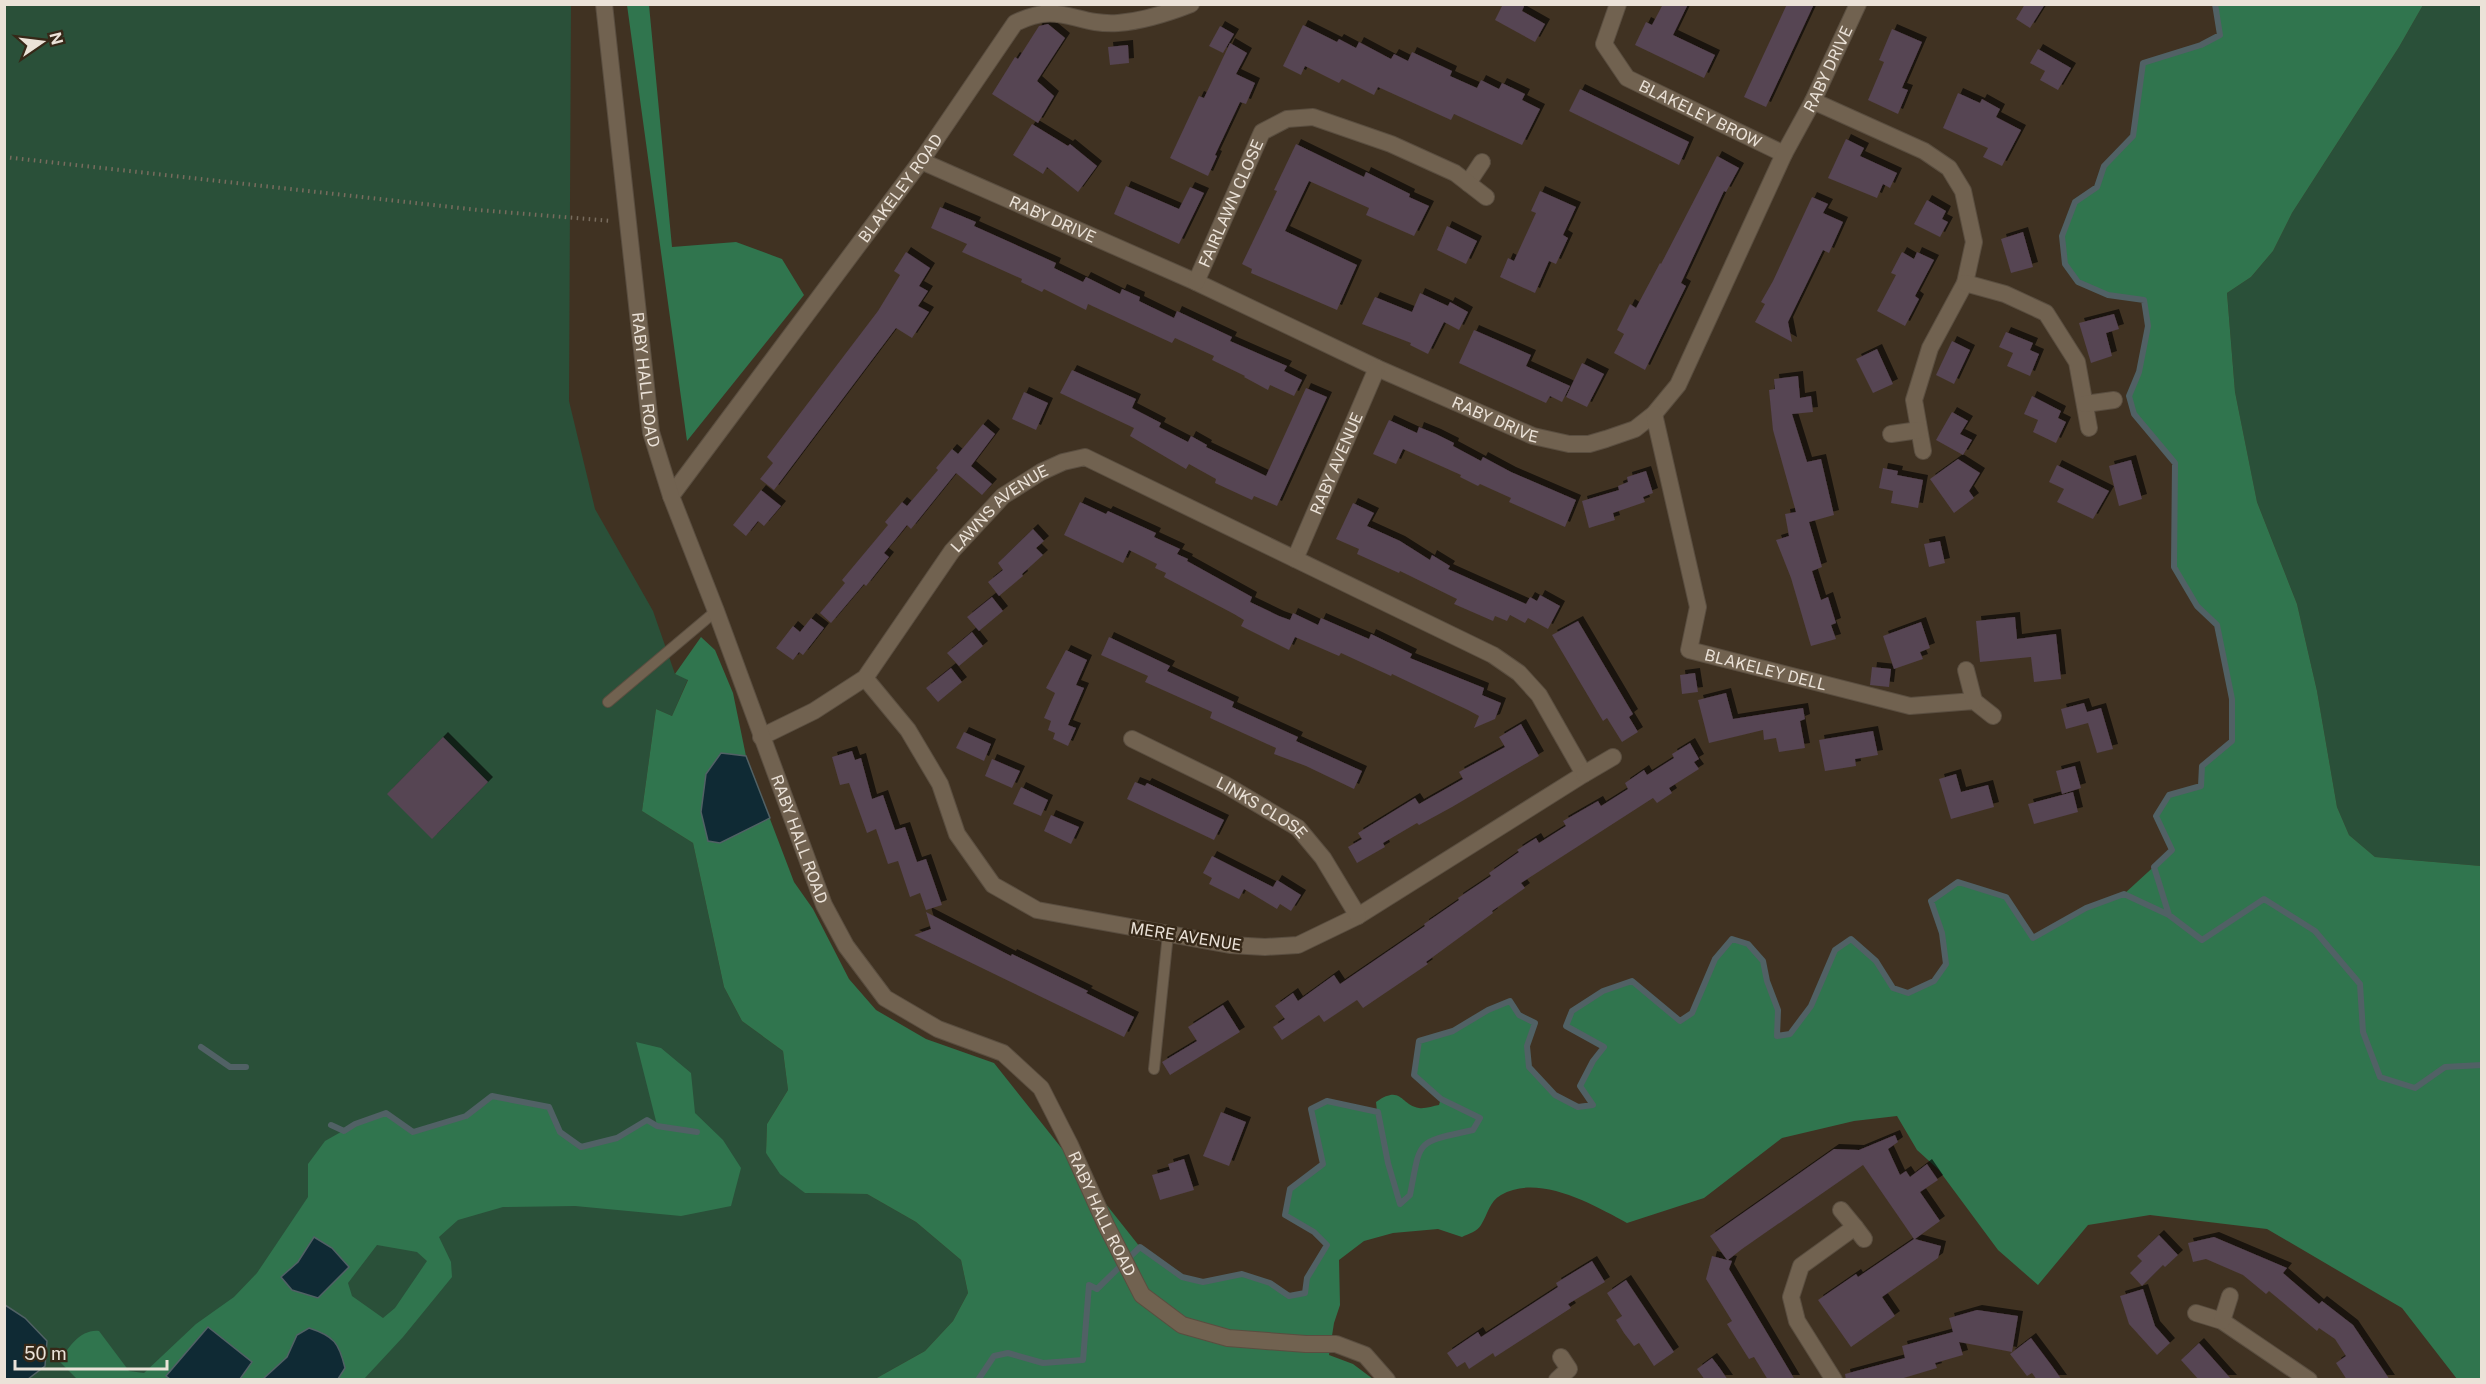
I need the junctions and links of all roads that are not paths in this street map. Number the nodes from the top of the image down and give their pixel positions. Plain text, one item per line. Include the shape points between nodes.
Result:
1 (604, 4) edge
2 (1191, 4) edge
3 (1618, 4) edge
4 (1858, 4) edge
5 (1813, 101) junction
6 (1784, 154) junction
7 (921, 161) junction
8 (1482, 162) dead end
9 (1468, 183) junction
10 (1486, 197) dead end
11 (1196, 282) junction
12 (1965, 283) junction
13 (1377, 368) junction
14 (2114, 400) dead end
15 (2085, 404) junction
16 (1654, 414) junction
17 (2089, 428) dead end
18 (1919, 430) junction
19 (1891, 434) dead end
20 (1923, 451) dead end
21 (671, 496) junction
22 (1295, 559) junction
23 (716, 611) junction
24 (1966, 670) dead end
25 (866, 678) junction
26 (1974, 701) junction
27 (608, 702) dead end
28 (1993, 716) dead end
29 (761, 737) junction
30 (1132, 739) dead end
31 (1613, 757) dead end
32 (1584, 774) junction
33 (1358, 916) junction
34 (1168, 934) junction
35 (1154, 1069) dead end
36 (1841, 1210) dead end
37 (2230, 1296) dead end
38 (2196, 1313) dead end
39 (2222, 1321) junction
40 (1561, 1357) dead end
41 (1388, 1380) edge
42 (1557, 1380) edge
43 (1834, 1380) edge
44 (2309, 1380) edge

1 - 21 street, RABY HALL ROAD via 651,432
2 - 7 street, BLAKELEY ROAD via 1165,14 1117,23 1053,9 1032,12 1015,23
3 - 6 street, BLAKELEY BROW via 1604,45 1628,78
4 - 5 street, RABY DRIVE
5 - 6 street, RABY DRIVE
5 - 12 street via 1924,151 1948,168 1963,191 1974,242
6 - 16 street, RABY DRIVE via 1678,385
7 - 11 street, RABY DRIVE
7 - 21 street, BLAKELEY ROAD
8 - 9 street
9 - 10 street, FAIRLAWN CLOSE
9 - 11 street, FAIRLAWN CLOSE via 1455,173 1391,144 1313,117 1287,119 1262,132
11 - 13 street, RABY DRIVE
12 - 15 street via 2005,294 2046,313 2077,362
12 - 18 street via 1930,348 1914,400
13 - 16 street, RABY DRIVE via 1533,436 1569,444 1589,444 1635,429
13 - 22 street, RABY AVENUE
14 - 15 street
15 - 17 street
16 - 26 street, BLAKELEY DELL via 1698,607 1689,650 1910,706
18 - 19 street
18 - 20 street
21 - 23 street, RABY HALL ROAD
22 - 25 street, LAWNS AVENUE via 1085,457 1063,462 1041,471 1003,496 982,516 952,550
22 - 32 street via 1493,655 1519,673 1539,695
23 - 27 lane
23 - 29 street, RABY HALL ROAD
24 - 26 street
25 - 29 street, LAWNS AVENUE via 814,711
25 - 34 street, MERE AVENUE via 908,730 940,784 957,834 993,885 1037,910
26 - 28 street
29 - 41 street, RABY HALL ROAD via 824,905 846,946 885,999 938,1029 1003,1053 1041,1088 1143,1295 1182,1325 1228,1338 1336,1344 1365,1355
30 - 33 street, LINKS CLOSE via 1224,784 1298,828 1323,858
31 - 32 street, MERE AVENUE
32 - 33 street, MERE AVENUE
33 - 34 street, MERE AVENUE via 1298,945 1230,945
34 - 35 lane
36 - 43 street via 1860,1233 1801,1266 1791,1297 1797,1321
37 - 39 street
38 - 39 street
39 - 44 street
40 - 42 street via 1569,1369

